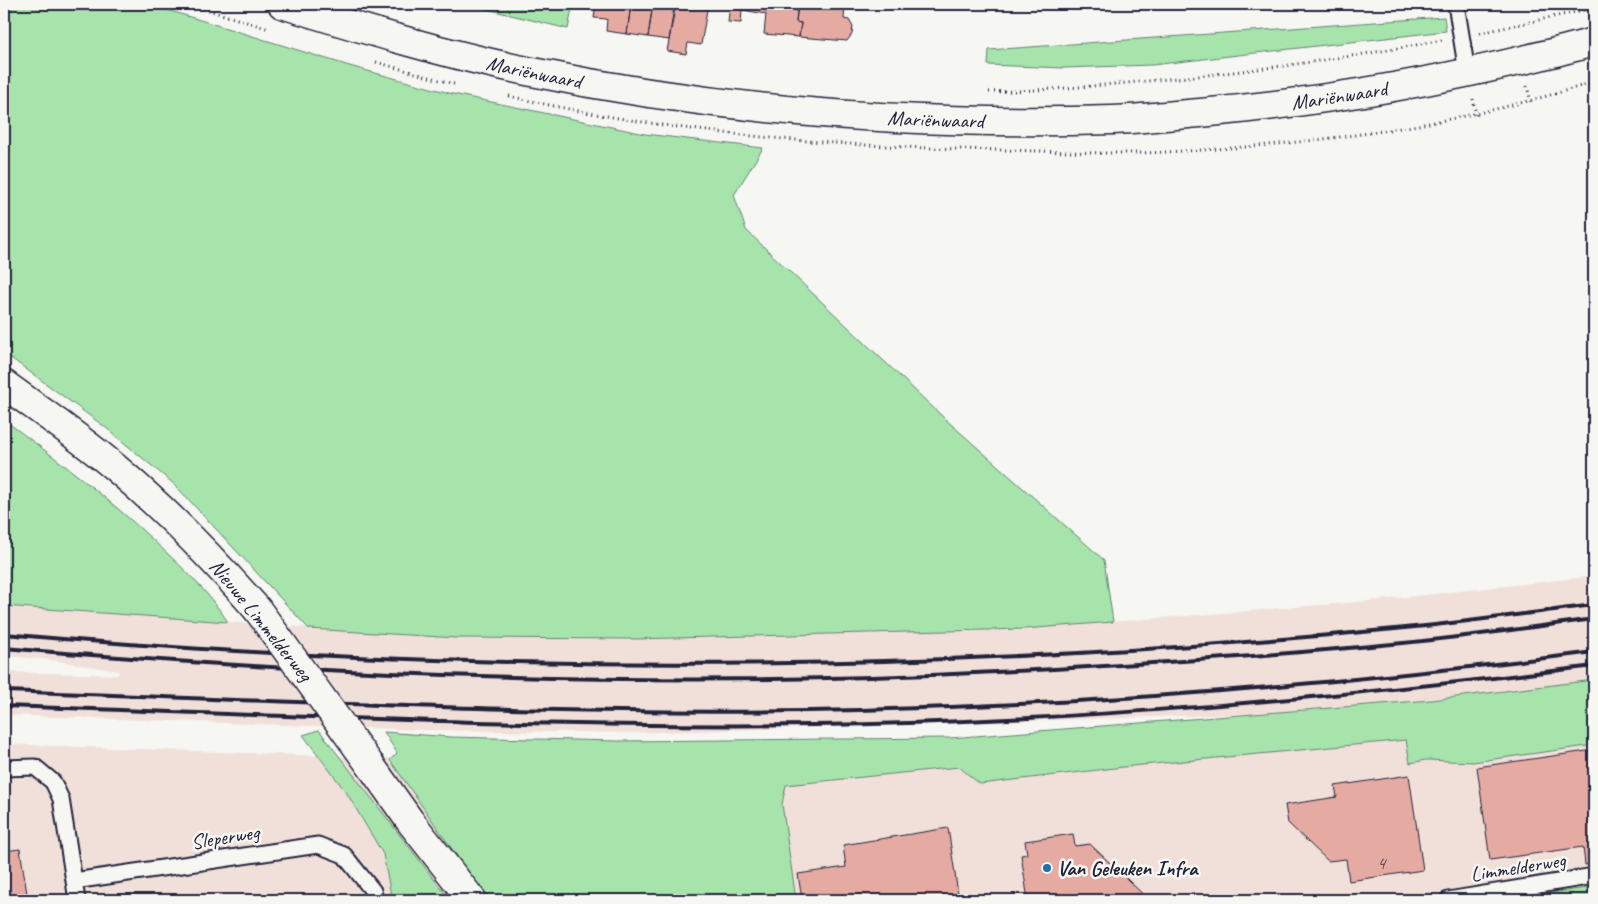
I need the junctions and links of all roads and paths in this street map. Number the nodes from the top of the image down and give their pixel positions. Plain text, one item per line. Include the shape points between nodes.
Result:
1 (282, 4) edge
2 (1456, 4) edge
3 (1594, 8) edge
4 (335, 12) edge
5 (1461, 37) junction
6 (1594, 42) edge
7 (1467, 72) junction
8 (985, 92) dead end
9 (4, 384) edge
10 (4, 768) edge
11 (1594, 876) edge
12 (74, 881) junction
13 (77, 900) edge
14 (375, 900) edge
15 (472, 900) edge
16 (1448, 900) edge

1 - 4 street, Mariënwaard
2 - 5 lane
3 - 5 path, Mariënwaard
4 - 7 street, Mariënwaard via 515,68 624,90 716,104 881,118 1115,120 1294,103
5 - 7 lane
5 - 8 path, Mariënwaard via 1379,53 1278,67 1053,90
6 - 7 street, Mariënwaard
9 - 15 street, Nieuwe Limmelderweg, bridge via 144,492 217,564 257,609 410,821
10 - 12 lane via 35,767 53,782 61,799
11 - 16 lane, Limmelderweg
12 - 13 lane
12 - 14 lane, Sleperweg via 318,845 344,854 373,891

